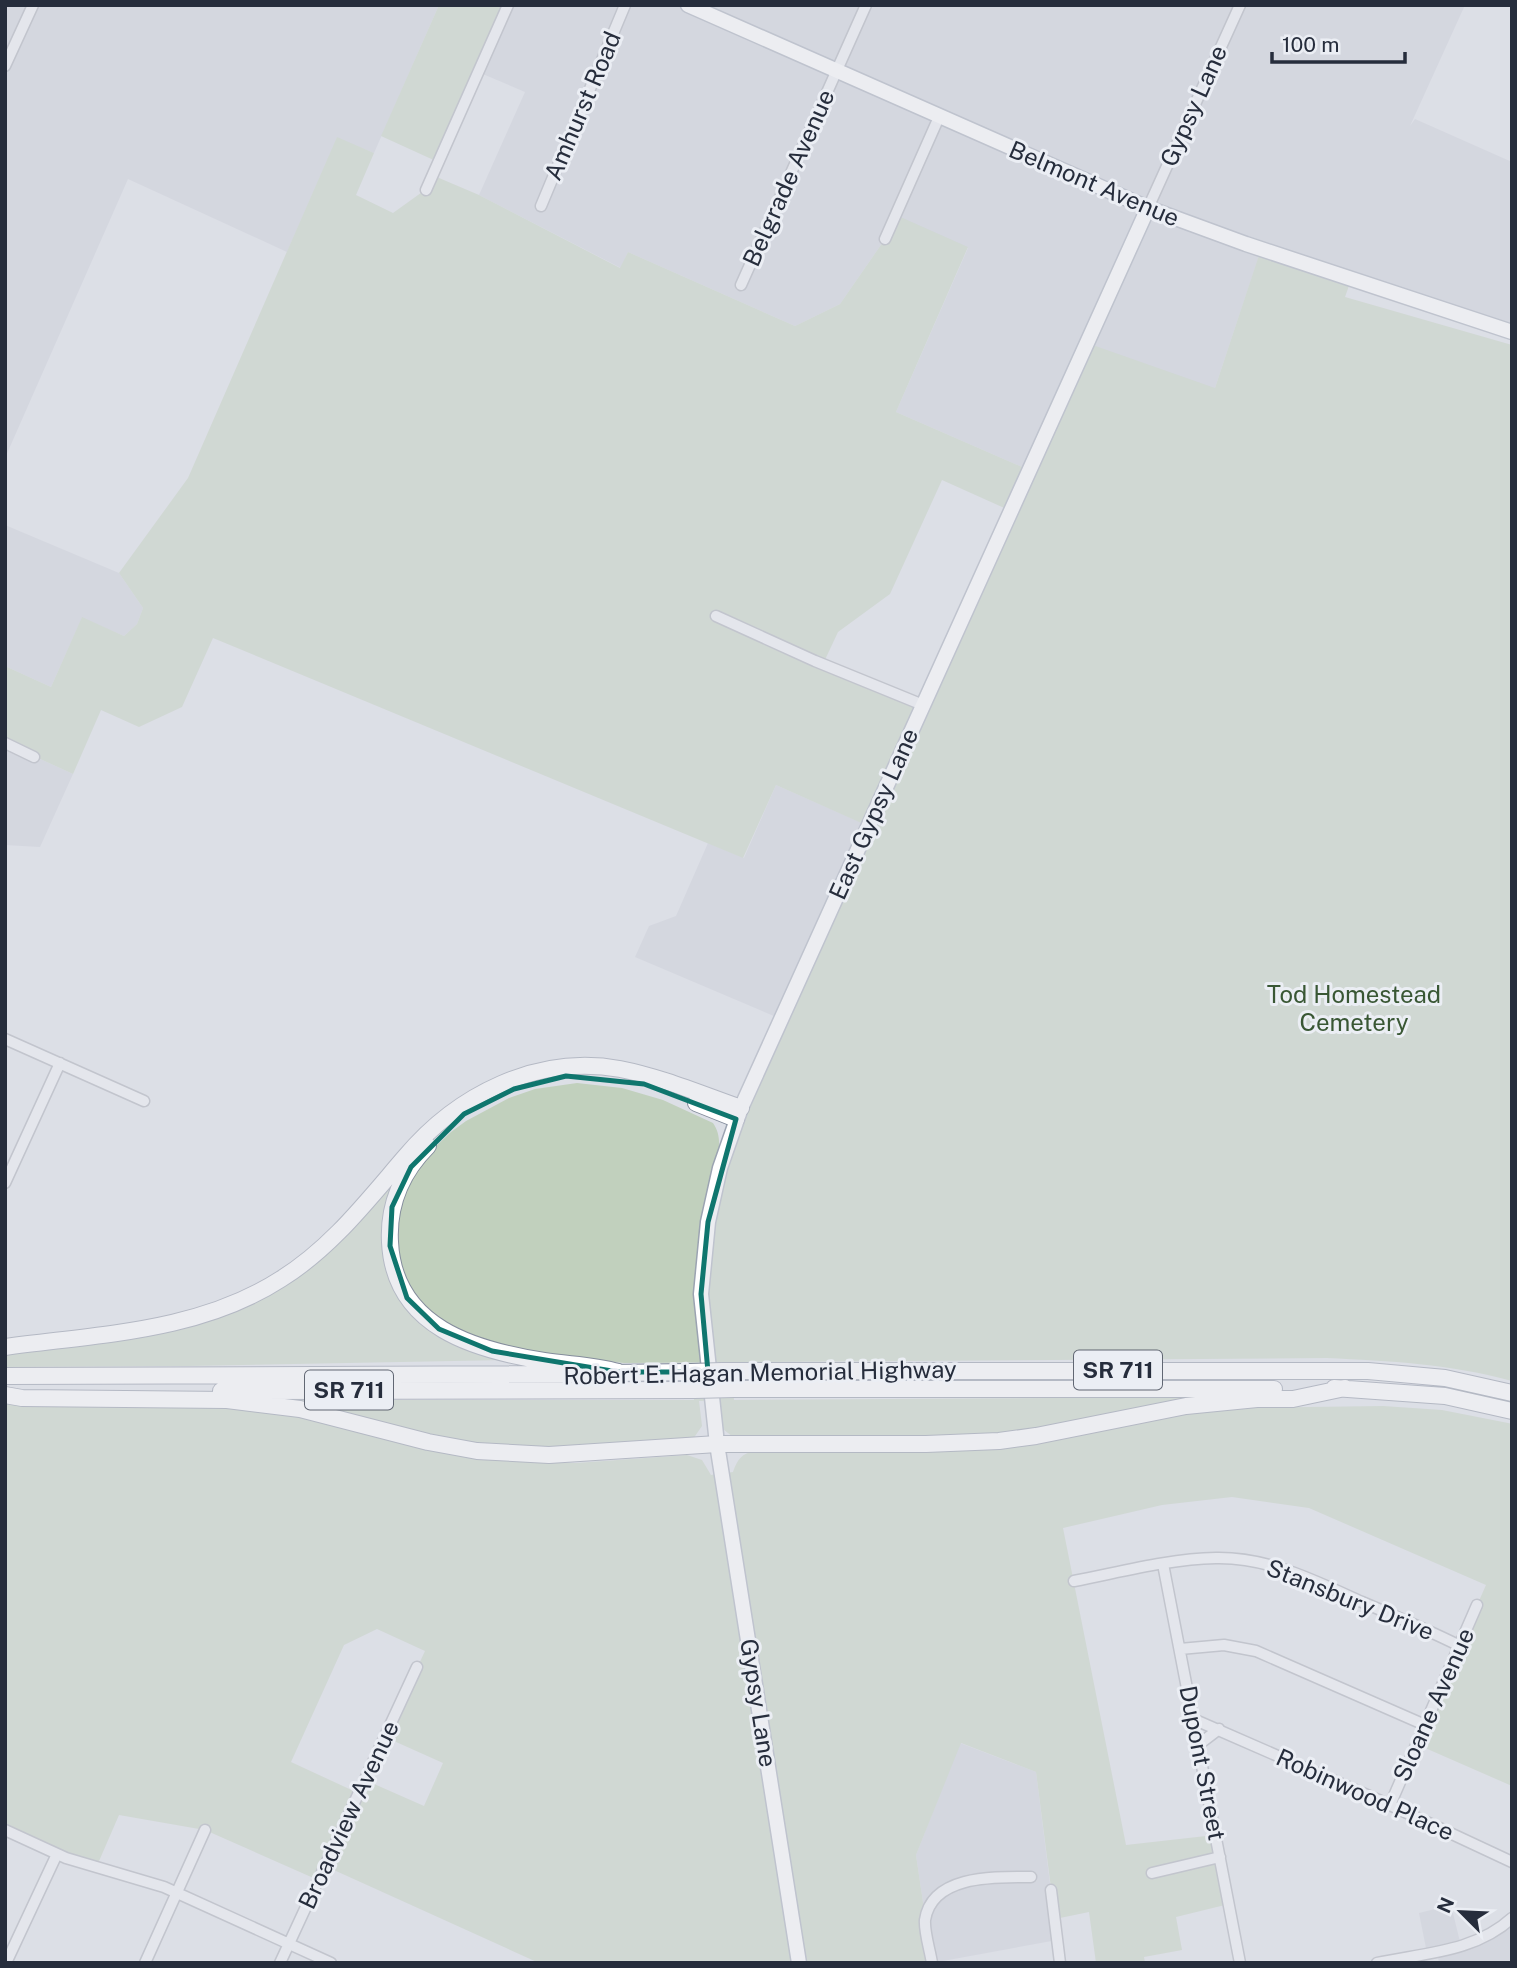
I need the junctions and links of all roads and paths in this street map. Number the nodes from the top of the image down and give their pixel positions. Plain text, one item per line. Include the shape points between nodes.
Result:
1 (33, 5) edge
2 (508, 5) edge
3 (625, 5) edge
4 (866, 5) edge
5 (1240, 5) edge
6 (694, 6) edge
7 (5, 66) edge
8 (836, 72) junction
9 (939, 117) junction
10 (426, 190) dead end
11 (541, 206) dead end
12 (1148, 208) junction
13 (885, 239) dead end
14 (741, 285) dead end
15 (1512, 332) edge
16 (716, 616) dead end
17 (923, 705) junction
18 (5, 743) edge
19 (34, 757) dead end
20 (5, 1038) edge
21 (60, 1063) junction
22 (144, 1101) dead end
23 (739, 1114) junction
24 (5, 1182) edge
25 (5, 1347) edge
26 (618, 1373) junction
27 (5, 1376) edge
28 (1345, 1388) junction
29 (5, 1393) edge
30 (1512, 1393) edge
31 (1512, 1411) edge
32 (717, 1444) junction
33 (1163, 1564) junction
34 (1074, 1581) dead end
35 (1478, 1605) dead end
36 (1460, 1646) junction
37 (1180, 1649) junction
38 (418, 1667) dead end
39 (1193, 1718) junction
40 (1425, 1725) junction
41 (1219, 1729) junction
42 (1198, 1745) junction
43 (1390, 1805) junction
44 (5, 1830) edge
45 (205, 1830) dead end
46 (57, 1854) junction
47 (1220, 1857) junction
48 (1512, 1862) edge
49 (1152, 1873) dead end
50 (1031, 1877) dead end
51 (1051, 1890) dead end
52 (176, 1892) junction
53 (1512, 1918) edge
54 (289, 1943) junction
55 (6, 1963) edge
56 (145, 1963) edge
57 (280, 1963) edge
58 (331, 1963) edge
59 (799, 1963) edge
60 (932, 1963) edge
61 (1060, 1963) edge
62 (1240, 1963) edge
63 (1377, 1963) edge

1 - 7 street
2 - 10 street
3 - 11 street, Amhurst Road
4 - 8 street, Belgrade Avenue
5 - 12 street, Gypsy Lane
6 - 8 main road, Belmont Avenue
8 - 9 main road, Belmont Avenue
8 - 14 street, Belgrade Avenue
9 - 12 main road, Belmont Avenue
9 - 13 street
12 - 15 main road, Belmont Avenue
12 - 17 main road, East Gypsy Lane
16 - 17 street
17 - 23 main road, East Gypsy Lane
18 - 19 street
20 - 21 street
21 - 22 street
21 - 24 street
23 - 25 highway via 644,1074 617,1069 583,1066 508,1081 474,1096 432,1127 333,1239 281,1280 207,1314 168,1324
23 - 26 highway via 618,1078 541,1080 464,1114 425,1149 400,1186 392,1207 390,1246 399,1281 421,1314 439,1329 492,1351
23 - 32 main road, East Gypsy Lane via 708,1222 701,1294
26 - 27 highway, Robert E. Hagan Memorial Highway / SR 711
26 - 30 highway, Robert E. Hagan Memorial Highway / SR 711, bridge via 1357,1370 1445,1378
28 - 29 highway, Robert E. Hagan Memorial Highway / SR 711, bridge
28 - 31 highway, Robert E. Hagan Memorial Highway / SR 711 via 1445,1396
28 - 32 highway via 1293,1399 1186,1406 999,1441
29 - 32 highway via 22,1398 239,1401 300,1409 428,1442 504,1453 549,1455
32 - 59 main road, Gypsy Lane
33 - 34 street, Stansbury Drive
33 - 36 street, Stansbury Drive via 1218,1558 1275,1566
33 - 37 street, Dupont Street
35 - 36 street, Sloane Avenue
36 - 40 street, Sloane Avenue
37 - 39 street, Dupont Street
37 - 40 street via 1224,1645 1256,1651
38 - 54 street, Broadview Avenue
39 - 41 street, Robinwood Place
39 - 42 street, Dupont Street
40 - 43 street, Sloane Avenue
41 - 42 street
41 - 43 street, Robinwood Place
42 - 47 street, Dupont Street
43 - 48 street, Robinwood Place
44 - 46 street
45 - 52 street
46 - 52 street
46 - 55 street
47 - 49 street
47 - 62 street, Dupont Street
50 - 60 street via 973,1879 951,1885 932,1903 925,1921
51 - 61 street
52 - 54 street
52 - 56 street
53 - 63 street via 1473,1944
54 - 57 street, Broadview Avenue
54 - 58 street

